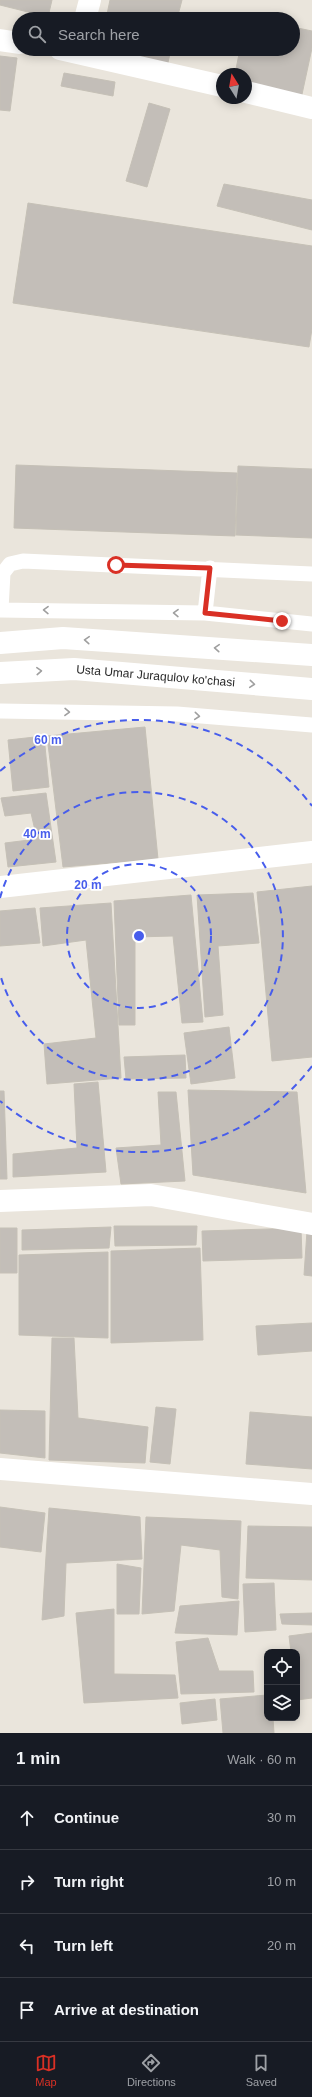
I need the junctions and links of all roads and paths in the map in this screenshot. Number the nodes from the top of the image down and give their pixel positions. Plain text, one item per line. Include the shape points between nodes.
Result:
1 (90, 0) edge
2 (87, 12) edge
3 (0, 40) edge
4 (12, 42) edge
5 (97, 56) edge
6 (216, 85) edge
7 (252, 93) edge
8 (312, 108) edge
9 (210, 568) junction
10 (312, 574) edge
11 (1, 610) edge
12 (205, 613) junction
13 (312, 624) edge
14 (0, 643) edge
15 (312, 654) edge
16 (0, 673) edge
17 (312, 689) edge
18 (0, 711) edge
19 (312, 725) edge
20 (312, 852) edge
21 (0, 887) edge
22 (0, 1201) edge
23 (312, 1224) edge
24 (0, 1469) edge
25 (312, 1494) edge

1 - 2 street
3 - 4 street
5 - 6 street
7 - 8 street
9 - 10 lane
9 - 11 lane via 23,561 10,564 3,573
9 - 12 lane
12 -> 11 lane
12 - 13 lane
15 -> 14 street via 63,638
16 -> 17 street, Usta Umar Juraqulov ko'chasi via 74,669
18 -> 19 lane via 177,714
20 - 21 street
22 - 23 street via 151,1195
24 - 25 street

